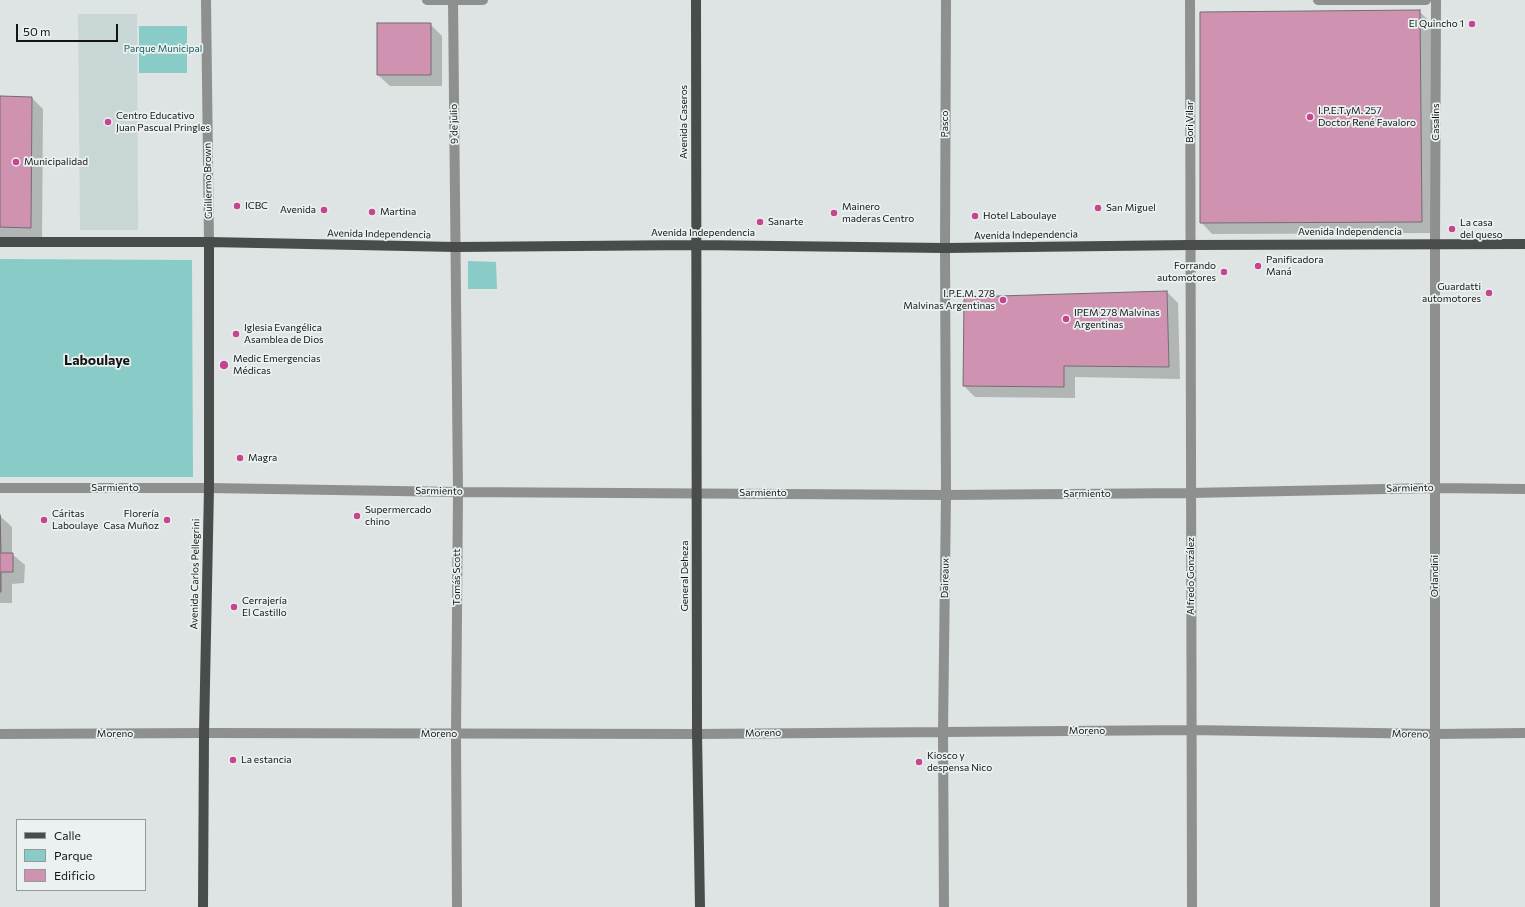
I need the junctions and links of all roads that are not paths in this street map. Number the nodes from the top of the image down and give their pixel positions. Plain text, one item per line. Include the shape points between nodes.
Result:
1 (206, 0) edge
2 (427, 0) edge
3 (453, 0) edge
4 (483, 0) edge
5 (696, 0) edge
6 (946, 0) edge
7 (1190, 0) edge
8 (1318, 0) edge
9 (1392, 0) edge
10 (1426, 0) edge
11 (1436, 0) edge
12 (0, 242) edge
13 (209, 242) junction
14 (1435, 244) junction
15 (1525, 244) edge
16 (696, 245) junction
17 (1190, 245) junction
18 (456, 247) junction
19 (945, 248) junction
20 (0, 488) edge
21 (209, 488) junction
22 (1435, 488) junction
23 (1525, 488) edge
24 (458, 492) junction
25 (697, 493) junction
26 (1190, 493) junction
27 (946, 495) junction
28 (1191, 730) junction
29 (943, 732) junction
30 (204, 733) junction
31 (1525, 733) edge
32 (0, 734) edge
33 (456, 734) junction
34 (697, 734) junction
35 (1435, 734) junction
36 (203, 907) edge
37 (457, 907) edge
38 (700, 907) edge
39 (944, 907) edge
40 (1192, 907) edge
41 (1435, 907) edge

1 - 13 street, Guillermo Brown
2 - 3 street
3 - 4 street
3 - 18 street, 9 de julio
5 - 16 main road, Avenida Caseros
6 - 19 street, Pasco
7 - 17 street, Bori Vilar
8 - 9 street
9 - 10 street
11 - 14 street, Casalins
12 - 13 main road, Avenida Independencia
13 - 18 main road, Avenida Independencia
13 - 21 main road, Avenida Carlos Pellegrini
14 - 15 main road, Avenida Independencia
14 - 17 main road, Avenida Independencia
14 - 22 street, Orlandini
16 - 18 main road, Avenida Independencia
16 - 19 main road, Avenida Independencia
16 - 25 main road, General Deheza
17 - 19 main road, Avenida Independencia
17 - 26 street, Alfredo González
18 - 24 street, Tomás Scott
19 - 27 street, Daireaux
20 - 21 street, Sarmiento
21 - 24 street, Sarmiento
21 - 30 main road, Avenida Carlos Pellegrini
22 - 23 street, Sarmiento
22 - 26 street, Sarmiento
22 - 35 street, Orlandini
24 - 25 street, Sarmiento
24 - 33 street, Tomás Scott
25 - 27 street, Sarmiento
25 - 34 main road, General Deheza
26 - 27 street, Sarmiento
26 - 28 street, Alfredo González
27 - 29 street, Daireaux
28 - 29 street, Moreno
28 - 35 street, Moreno
28 - 40 street, Alfredo González
29 - 34 street, Moreno
29 - 39 street, Daireaux
30 - 32 street, Moreno
30 - 33 street, Moreno
30 - 36 main road, Avenida Carlos Pellegrini
31 - 35 street, Moreno
33 - 34 street, Moreno
33 - 37 street, Tomás Scott
34 - 38 main road, General Deheza
35 - 41 street, Orlandini

